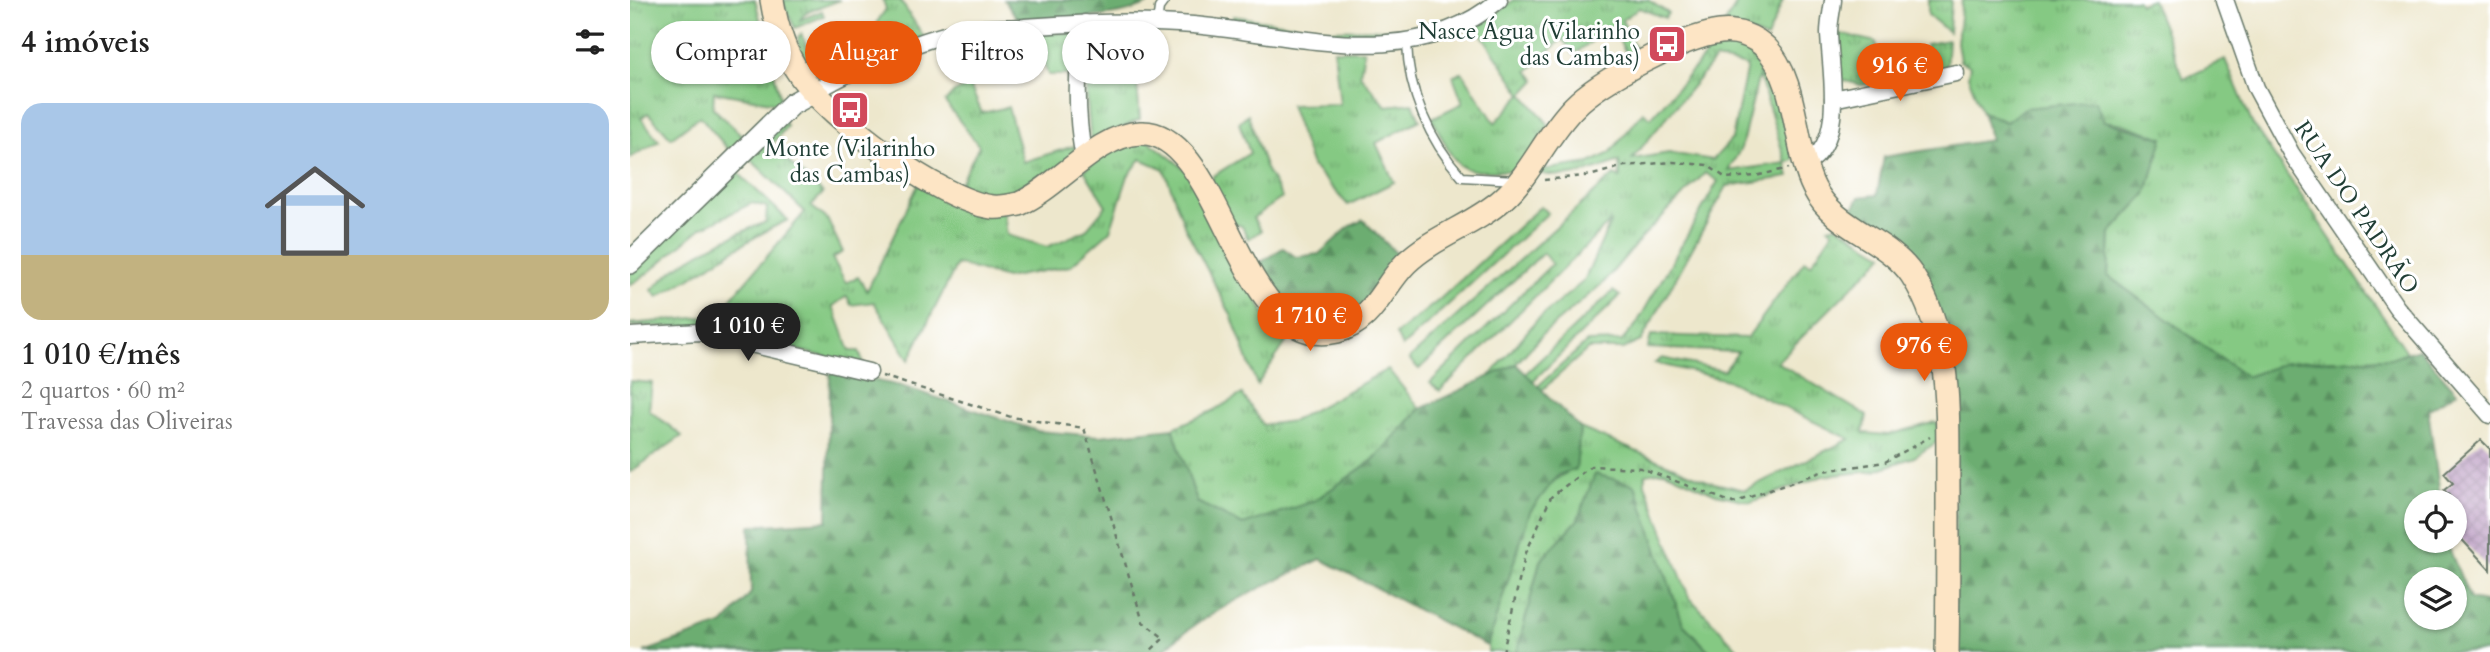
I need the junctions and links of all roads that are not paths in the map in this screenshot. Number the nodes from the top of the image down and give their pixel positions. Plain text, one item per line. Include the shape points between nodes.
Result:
1 (772, 0) edge
2 (1165, 0) edge
3 (1499, 0) edge
4 (1833, 0) edge
5 (2225, 0) edge
6 (1157, 21) edge
7 (1062, 24) edge
8 (1169, 24) edge
9 (1407, 42) junction
10 (1956, 73) dead end
11 (1079, 84) edge
12 (814, 92) junction
13 (1833, 99) junction
14 (1084, 159) junction
15 (1807, 163) junction
16 (1520, 182) junction
17 (630, 263) edge
18 (630, 336) edge
19 (869, 372) road end
20 (2490, 415) edge
21 (1947, 652) edge

1 - 12 main road via 789,56
2 - 6 lane
3 - 9 street via 1435,37
4 - 13 street via 1829,32
5 - 20 street, RUA DO PADRÃO via 2256,88 2291,153 2412,328
7 - 12 street via 962,31 869,61
8 - 9 street via 1308,40 1377,45
9 - 16 lane via 1415,96 1447,160 1462,177
10 - 13 street
11 - 14 street
12 - 14 main road via 895,160 942,188 992,207 1027,200
12 - 17 street via 792,104
13 - 15 street via 1827,141 1818,157
14 - 16 main road via 1132,134 1153,134 1170,142 1188,162 1270,304 1299,328 1318,332 1337,331 1357,322 1409,261 1498,204
15 - 16 main road via 1777,62 1756,39 1723,32 1686,43 1589,92 1556,128
15 - 21 main road via 1826,206 1894,255 1918,285 1942,357 1947,432
18 - 19 street via 700,332

